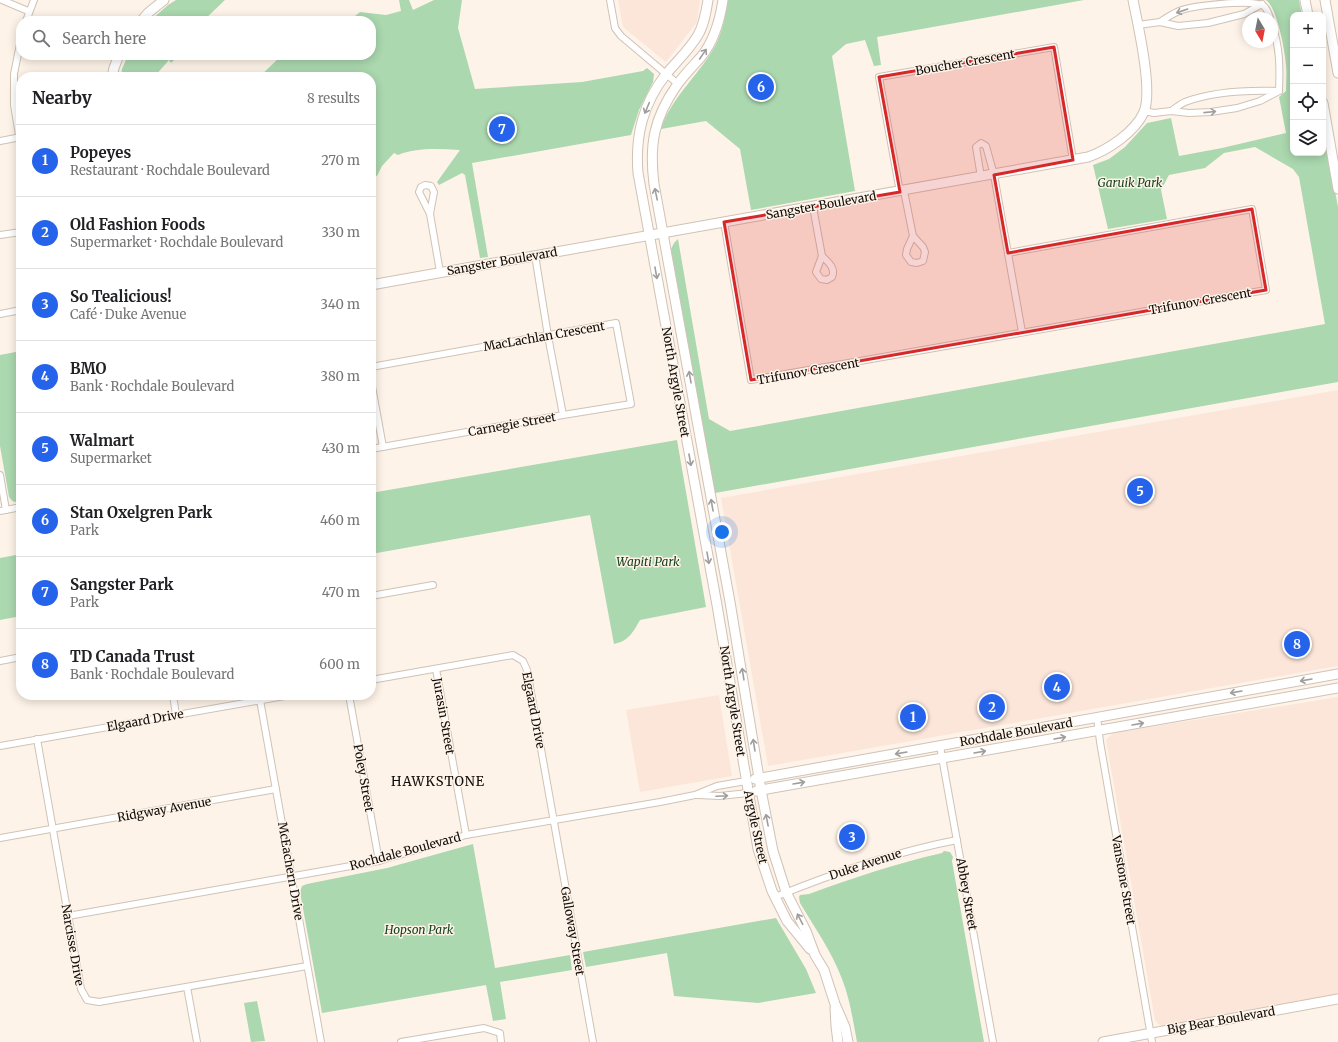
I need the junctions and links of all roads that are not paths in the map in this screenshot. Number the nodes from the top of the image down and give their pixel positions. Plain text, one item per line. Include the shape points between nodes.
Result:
1 (2, 0) edge
2 (34, 0) edge
3 (164, 0) edge
4 (610, 0) edge
5 (708, 0) edge
6 (722, 0) edge
7 (1133, 0) edge
8 (1305, 0) edge
9 (1324, 0) edge
10 (1262, 4) junction
11 (28, 12) junction
12 (1267, 12) edge
13 (1307, 12) edge
14 (27, 16) edge
15 (145, 16) edge
16 (1160, 22) junction
17 (1138, 25) junction
18 (1278, 46) edge
19 (17, 60) edge
20 (117, 60) edge
21 (113, 72) edge
22 (1338, 73) edge
23 (666, 74) junction
24 (678, 84) junction
25 (1279, 91) junction
26 (1171, 111) junction
27 (1144, 112) junction
28 (16, 116) edge
29 (1326, 120) edge
30 (16, 138) edge
31 (0, 141) edge
32 (1073, 160) junction
33 (994, 175) junction
34 (981, 176) junction
35 (1338, 189) edge
36 (902, 191) junction
37 (813, 207) junction
38 (430, 214) dead end
39 (724, 222) junction
40 (664, 232) junction
41 (16, 233) edge
42 (0, 235) edge
43 (649, 235) junction
44 (913, 236) dead end
45 (1008, 253) junction
46 (535, 255) junction
47 (822, 256) dead end
48 (440, 272) junction
49 (376, 284) edge
50 (16, 311) edge
51 (0, 314) edge
52 (1022, 332) junction
53 (548, 336) junction
54 (376, 366) edge
55 (376, 408) edge
56 (563, 415) junction
57 (383, 447) junction
58 (376, 448) edge
59 (0, 475) edge
60 (16, 508) edge
61 (3, 510) edge
62 (433, 585) dead end
63 (376, 595) edge
64 (16, 658) edge
65 (0, 661) edge
66 (436, 669) junction
67 (1338, 674) edge
68 (376, 679) edge
69 (1338, 688) edge
70 (174, 700) edge
71 (260, 700) joint
72 (351, 700) edge
73 (176, 715) junction
74 (1098, 717) junction
75 (1100, 731) junction
76 (37, 739) junction
77 (0, 746) edge
78 (940, 746) junction
79 (942, 759) junction
80 (759, 778) junction
81 (746, 781) junction
82 (276, 789) junction
83 (761, 790) junction
84 (748, 793) junction
85 (695, 794) junction
86 (554, 820) junction
87 (52, 828) junction
88 (466, 835) junction
89 (0, 838) edge
90 (957, 840) junction
91 (379, 861) junction
92 (292, 877) junction
93 (786, 892) junction
94 (775, 897) junction
95 (68, 916) junction
96 (815, 955) junction
97 (307, 966) junction
98 (187, 987) junction
99 (1338, 999) edge
100 (835, 1004) junction
101 (1151, 1038) edge
102 (197, 1042) edge
103 (321, 1042) edge
104 (401, 1042) edge
105 (501, 1042) edge
106 (593, 1042) edge
107 (838, 1042) edge
108 (848, 1042) edge
109 (993, 1042) edge
110 (1103, 1042) edge

1 - 11 street
2 - 11 street
3 - 15 street
4 - 23 street via 615,28 621,36
5 - 23 street, North Argyle Street via 698,35
24 -> 6 street, North Argyle Street via 702,56 712,39 721,14
7 - 17 street
8 - 13 street
9 - 22 street
10 - 12 street
10 -> 16 street via 1246,1 1209,3 1180,11
10 - 16 street via 1244,14 1208,23 1178,26
11 - 14 street
16 - 17 street
17 - 27 street via 1147,87
18 - 25 street via 1281,65
19 - 28 street via 14,74
20 - 21 street
23 - 24 street
23 -> 43 street, North Argyle Street via 645,112 640,126 636,157
40 -> 24 street, North Argyle Street via 654,184 652,146 661,113
26 -> 25 street via 1189,113 1237,108 1260,101
25 - 26 street via 1228,92 1183,102
26 - 27 street
27 - 32 street, Sangster Boulevard via 1134,126 1113,146 1094,155
29 - 35 street
30 - 31 street
32 - 33 street, Sangster Boulevard
32 - 36 street, Boucher Crescent via 1054,47 879,77
33 - 34 street, Sangster Boulevard
33 - 34 street via 986,146 981,144 976,147
33 - 45 street
34 - 36 street, Sangster Boulevard
36 - 37 street, Sangster Boulevard
36 - 44 street
37 - 39 street, Sangster Boulevard
37 - 47 street
38 - 48 street
39 - 40 street, Sangster Boulevard
39 - 52 street, Trifunov Crescent via 751,380
40 - 43 street, Sangster Boulevard
80 -> 40 street, North Argyle Street via 743,672
41 - 42 street
43 - 46 street, Sangster Boulevard
43 -> 81 street, North Argyle Street via 718,610
45 - 52 street
45 - 52 street, Trifunov Crescent via 1252,209 1265,282 1266,290
46 - 48 street, Sangster Boulevard
46 - 53 street, Carnegie Street
48 - 49 street, Sangster Boulevard
50 - 51 street
53 - 54 street, MacLachlan Crescent
53 - 56 street, Carnegie Street
53 - 56 street, MacLachlan Crescent via 616,323 631,404
55 - 57 street
56 - 57 street, Carnegie Street
57 - 58 street, Carnegie Street
59 - 61 street
60 - 61 street
62 - 63 street
64 - 65 street
66 - 68 street, Elgaard Drive
66 - 86 street, Elgaard Drive via 513,655 523,661 527,670
66 - 88 street, Jurasin Street
67 -> 74 street, Rochdale Boulevard
75 -> 69 street, Rochdale Boulevard
70 - 73 street
71 - 73 street, Elgaard Drive
71 - 82 street, McEachern Drive
72 - 91 street, Poley Street
73 - 76 street, Elgaard Drive
74 - 75 street, Vanstone Street
74 - 78 street, Rochdale Boulevard
79 -> 75 street, Rochdale Boulevard
75 - 101 street, Vanstone Street
76 - 77 street, Elgaard Drive
76 - 87 street, Narcisse Drive
78 - 79 street, Abbey Street
78 -> 80 street, Rochdale Boulevard
83 -> 79 street, Rochdale Boulevard
79 - 90 street, Abbey Street
80 - 81 street, Rochdale Boulevard
80 - 83 street, Argyle Street
81 - 84 street, Argyle Street
81 - 85 street, Rochdale Boulevard via 717,786
82 - 87 street, Ridgway Avenue
82 - 92 street, McEachern Drive
83 - 84 street, Rochdale Boulevard
93 -> 83 street, Argyle Street via 773,851
85 -> 84 street, Rochdale Boulevard via 720,796
84 - 94 street, Argyle Street via 758,849
85 - 86 street, Rochdale Boulevard
86 - 88 street, Rochdale Boulevard
86 - 106 street, Galloway Street
87 - 89 street, Ridgway Avenue
87 - 95 street, Narcisse Drive
88 - 91 street, Rochdale Boulevard
90 - 93 street, Duke Avenue via 906,851
90 - 109 street, Abbey Street
91 - 92 street, Rochdale Boulevard
92 - 95 street, Rochdale Boulevard
92 - 97 street, McEachern Drive
93 - 94 street, Duke Avenue
96 -> 93 street, Argyle Street via 806,930
94 - 96 street, Argyle Street via 787,921
95 - 98 street, Narcisse Drive via 80,989 87,1000 99,1002
96 - 100 street, Argyle Street via 824,970
97 - 98 street, Narcisse Drive
97 - 103 street, McEachern Drive
98 - 102 street
99 - 101 street, Big Bear Boulevard
100 - 107 street, Argyle Street
100 - 108 street, Argyle Street via 845,1027
101 - 110 street, Big Bear Boulevard
104 - 105 street via 484,1028 500,1032

